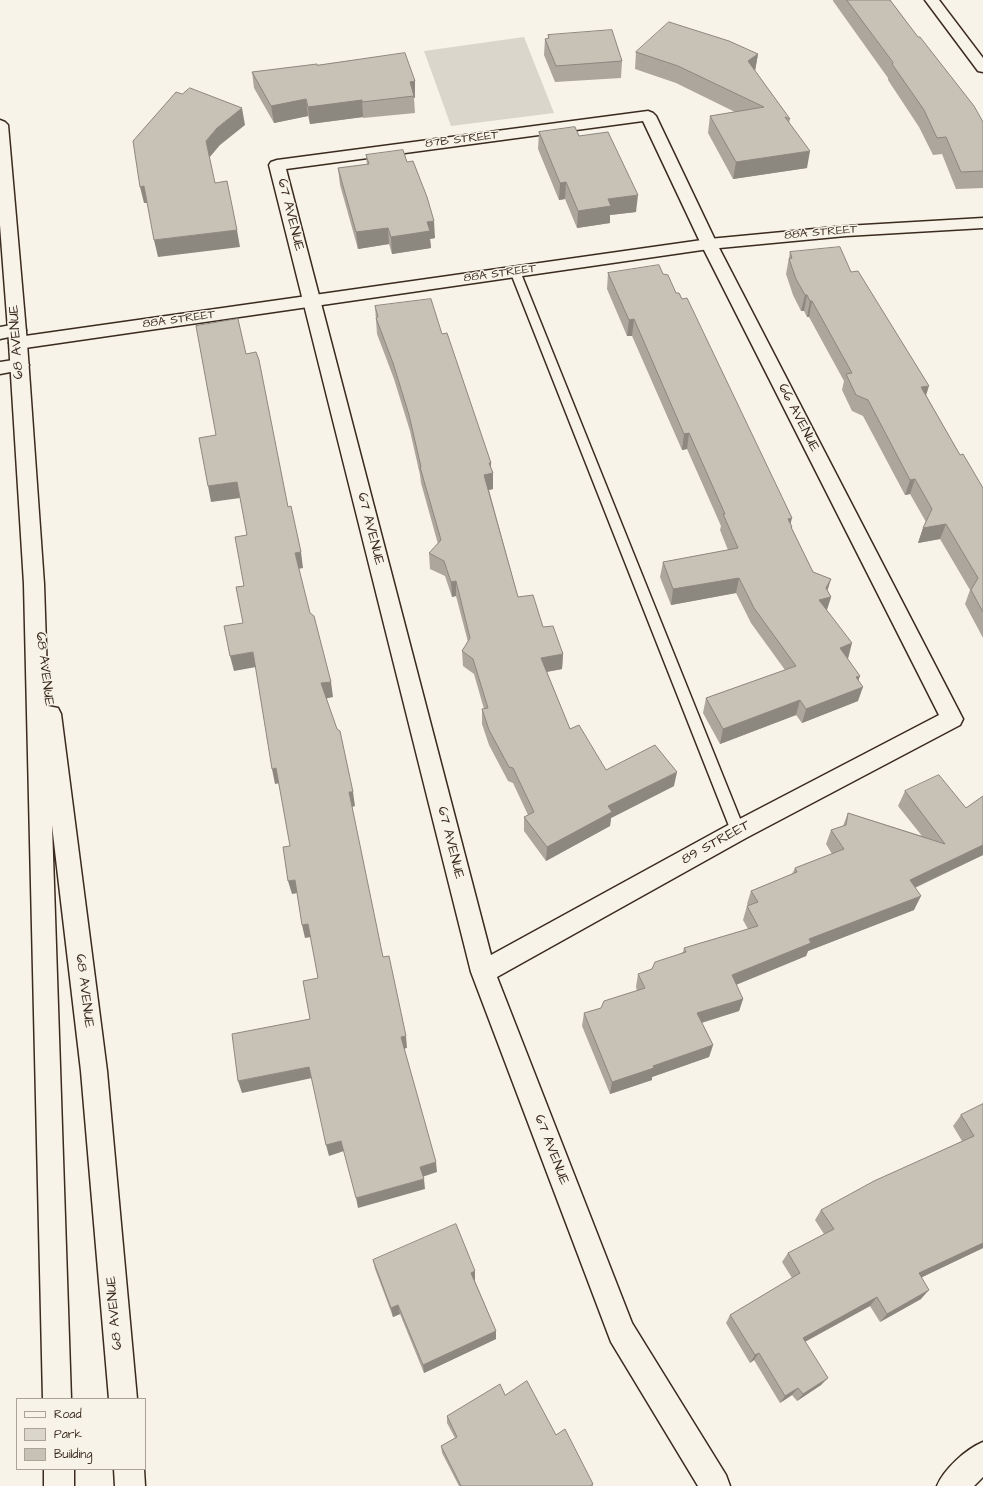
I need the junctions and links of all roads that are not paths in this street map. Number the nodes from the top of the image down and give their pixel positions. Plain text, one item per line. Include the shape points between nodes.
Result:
1 (932, 0) edge
2 (983, 68) edge
3 (648, 116) joint
4 (0, 124) edge
5 (277, 165) joint
6 (983, 223) edge
7 (709, 244) junction
8 (515, 271) junction
9 (312, 300) junction
10 (12, 335) edge
11 (20, 365) junction
12 (0, 368) edge
13 (34, 584) junction
14 (952, 720) joint
15 (738, 831) junction
16 (483, 972) junction
17 (57, 1398) edge
18 (123, 1398) edge
19 (983, 1457) edge
20 (59, 1470) edge
21 (129, 1470) edge
22 (59, 1486) edge
23 (130, 1486) edge
24 (715, 1486) edge
25 (952, 1486) edge

1 - 2 street
3 - 5 street, 87B STREET
3 - 7 street, 66 AVENUE
4 - 10 street, 68 AVENUE
5 - 9 street, 67 AVENUE
6 - 7 street, 88A STREET via 812,233
7 - 8 street, 88A STREET
7 - 14 street, 66 AVENUE
8 - 9 street, 88A STREET
8 - 15 lane
9 - 10 street, 88A STREET
9 - 16 street, 67 AVENUE
10 - 11 street, 68 AVENUE
11 - 12 street
11 - 13 street, 68 AVENUE
13 - 17 street, 68 AVENUE
13 - 18 street, 68 AVENUE via 94,1070
14 - 15 street, 89 STREET
15 - 16 street, 89 STREET
16 - 24 street, 67 AVENUE via 621,1332
19 - 25 street
20 - 22 street
21 - 23 street

